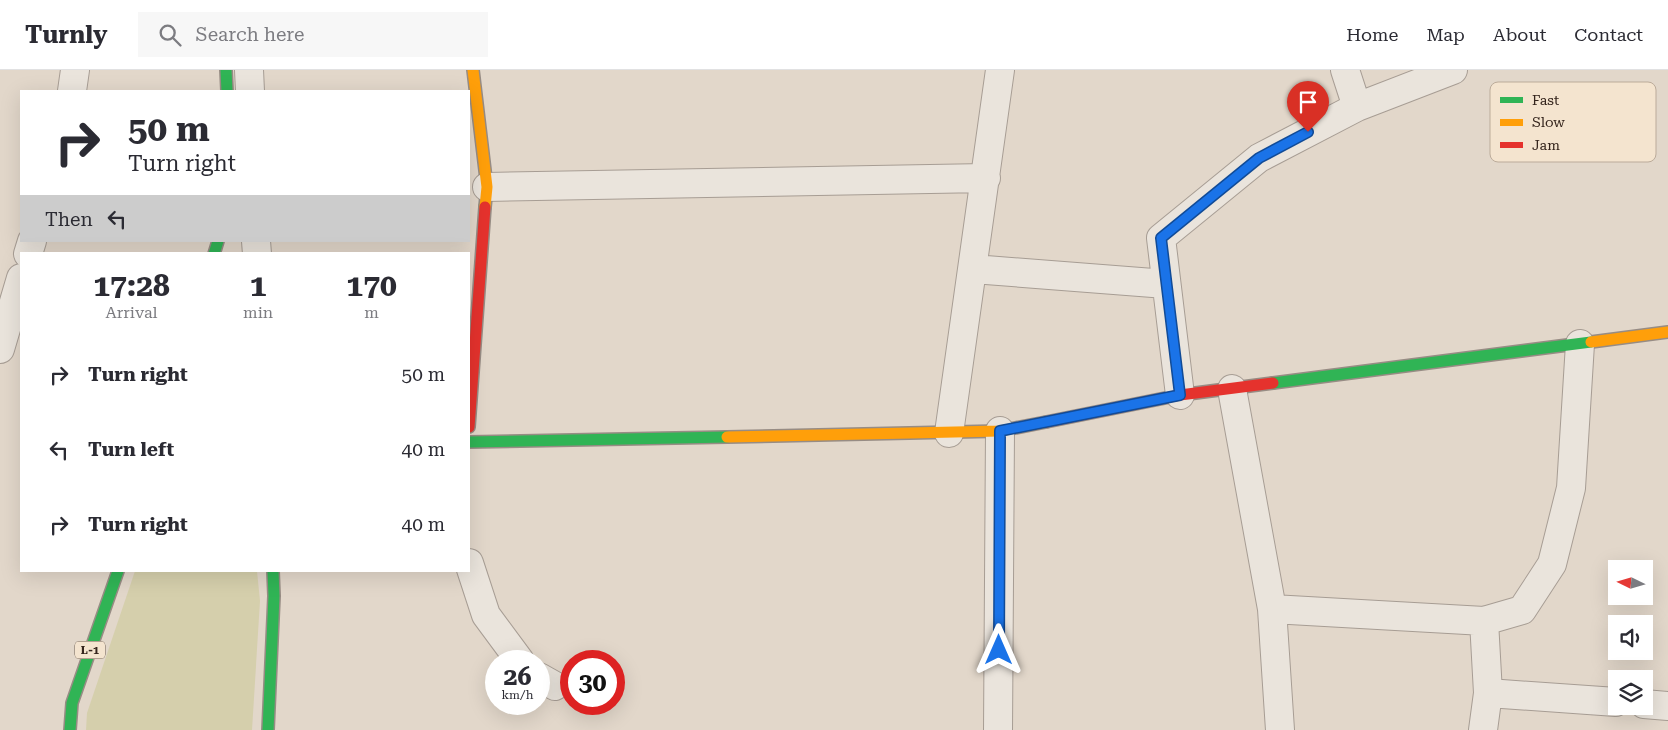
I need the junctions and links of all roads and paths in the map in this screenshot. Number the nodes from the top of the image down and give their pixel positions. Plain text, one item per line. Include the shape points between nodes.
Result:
1 (75, 70) edge
2 (226, 70) edge
3 (249, 70) edge
4 (473, 70) edge
5 (1000, 70) edge
6 (1345, 70) edge
7 (1453, 70) edge
8 (72, 90) edge
9 (227, 90) edge
10 (250, 90) edge
11 (1357, 107) junction
12 (986, 178) junction
13 (487, 187) junction
14 (973, 269) junction
15 (20, 281) edge
16 (1166, 284) junction
17 (1668, 332) edge
18 (1580, 344) junction
19 (0, 349) edge
20 (1232, 389) junction
21 (1180, 395) junction
22 (470, 415) edge
23 (1000, 431) junction
24 (949, 433) junction
25 (470, 442) edge
26 (470, 566) edge
27 (118, 572) edge
28 (272, 572) edge
29 (1272, 609) junction
30 (1484, 620) junction
31 (512, 650) edge
32 (1488, 693) junction
33 (1608, 701) edge
34 (1653, 705) edge
35 (1668, 706) edge
36 (70, 730) edge
37 (268, 730) edge
38 (998, 730) edge
39 (1280, 730) edge
40 (1483, 730) edge

1 - 8 street
2 - 9 street
3 - 10 street
4 - 13 street
5 - 12 street
6 - 11 street
7 - 11 street
11 - 16 street via 1259,158 1161,238
12 - 13 street
12 - 14 street
13 - 22 street
14 - 16 street
14 - 24 street
15 - 19 street
16 - 21 street
17 - 18 street
18 - 20 street
18 - 30 street via 1570,488 1552,564 1522,610
20 - 21 street
20 - 29 street
21 - 23 street
23 - 24 street
23 - 38 street
24 - 25 street
26 - 31 street via 486,614
27 - 36 street, L-1 via 72,703
28 - 37 street via 274,596
29 - 30 street
29 - 39 street
30 - 32 street
32 - 33 street
32 - 40 street
34 - 35 street

